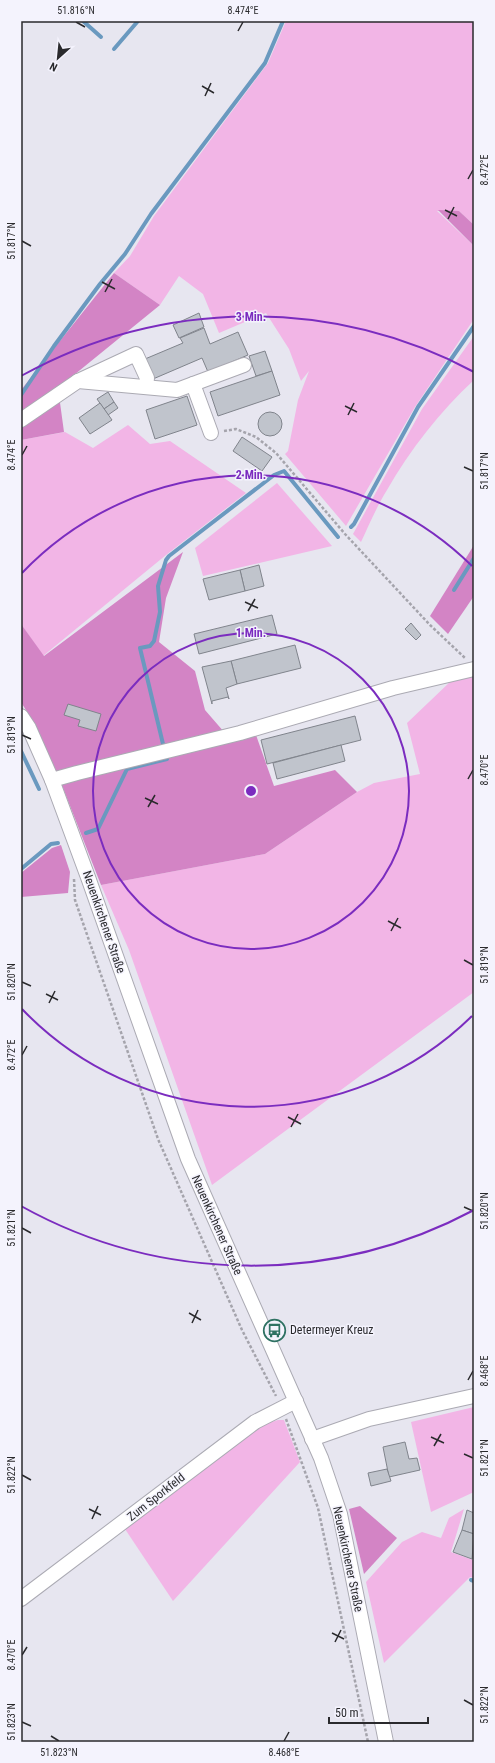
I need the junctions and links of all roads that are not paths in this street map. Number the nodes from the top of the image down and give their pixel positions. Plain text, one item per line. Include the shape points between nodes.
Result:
1 (244, 365) dead end
2 (78, 381) junction
3 (193, 384) junction
4 (146, 387) junction
5 (21, 420) edge
6 (211, 433) road end
7 (472, 666) edge
8 (21, 716) edge
9 (52, 780) junction
10 (474, 1396) edge
11 (296, 1401) junction
12 (312, 1439) junction
13 (21, 1598) edge
14 (386, 1742) edge

1 - 3 street
2 - 4 street
2 - 4 street via 136,354 147,378
2 - 5 street
3 - 4 street via 177,390
3 - 6 street
7 - 9 street via 240,733
8 - 9 street, Neuenkirchener Straße
9 - 11 street, Neuenkirchener Straße via 188,1159
10 - 12 street via 370,1419
11 - 12 street, Neuenkirchener Straße
11 - 13 street, Zum Sporkfeld via 255,1422
12 - 14 street, Neuenkirchener Straße via 340,1514

